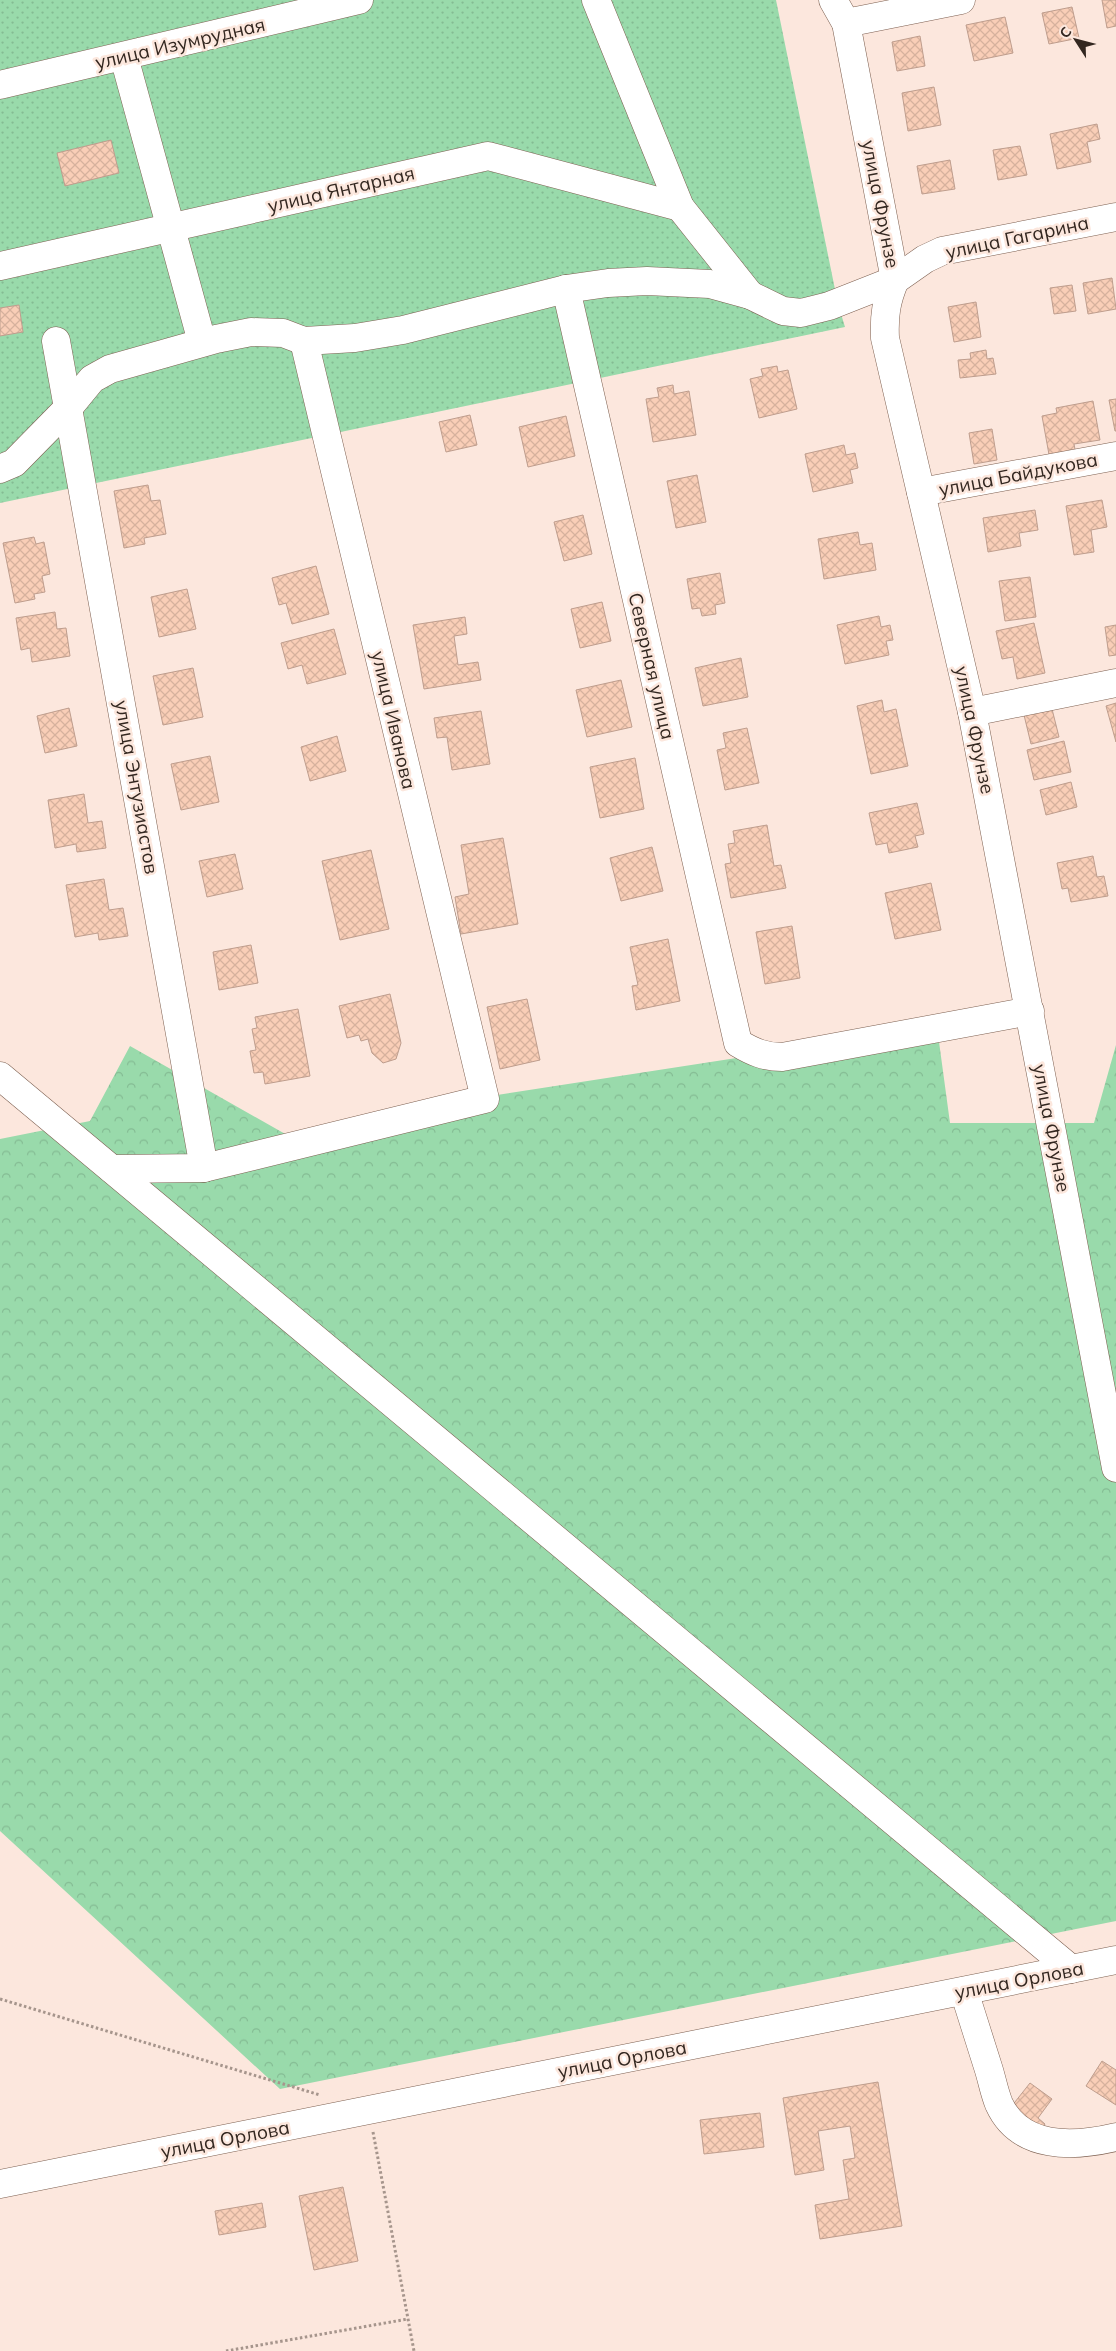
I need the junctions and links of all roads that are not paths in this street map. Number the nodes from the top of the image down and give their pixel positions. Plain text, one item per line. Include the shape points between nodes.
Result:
1 (359, 0) edge
2 (596, 0) edge
3 (961, 0) edge
4 (840, 12) edge
5 (124, 57) junction
6 (0, 85) edge
7 (680, 207) junction
8 (1116, 216) edge
9 (171, 228) junction
10 (0, 266) edge
11 (895, 280) junction
12 (566, 289) junction
13 (750, 295) junction
14 (56, 341) dead end
15 (304, 341) junction
16 (202, 342) junction
17 (69, 407) junction
18 (1116, 456) edge
19 (0, 469) edge
20 (921, 492) junction
21 (1116, 683) edge
22 (972, 712) junction
23 (1030, 1011) junction
24 (0, 1076) edge
25 (204, 1168) junction
26 (112, 1169) junction
27 (1116, 1468) edge
28 (1116, 1960) edge
29 (1071, 1969) junction
30 (964, 1991) junction
31 (1116, 2137) edge
32 (0, 2184) edge

1 - 5 street, улица Изумрудная
2 - 7 street
3 - 4 street
4 - 11 street, улица Фрунзе
5 - 6 street, улица Изумрудная
5 - 9 street
7 - 9 street, улица Янтарная via 488,156
7 - 13 street
8 - 11 street, улица Гагарина via 942,251
9 - 10 street, улица Янтарная
9 - 16 street
11 - 13 street, улица Гагарина via 829,306 801,313 783,311
11 - 20 street, улица Фрунзе via 884,312 885,338
12 - 13 street, улица Гагарина via 608,283 677,282 710,284
12 - 15 street, улица Гагарина via 403,330 355,338
12 - 23 street, Северная улица via 738,1043 768,1057 782,1057
14 - 17 street, улица Энтузиастов
15 - 16 street via 283,333 251,332
15 - 25 street, улица Иванова via 485,1099
16 - 17 street via 110,369 92,379
17 - 19 street via 14,463
17 - 25 street, улица Энтузиастов
18 - 20 street, улица Байдукова
20 - 22 street, улица Фрунзе
21 - 22 street
22 - 23 street, улица Фрунзе
23 - 27 street, улица Фрунзе
24 - 26 street
25 - 26 street
26 - 29 street
28 - 29 street, улица Орлова
29 - 30 street, улица Орлова
30 - 31 street via 999,2104 1014,2126 1050,2143 1089,2143
30 - 32 street, улица Орлова

